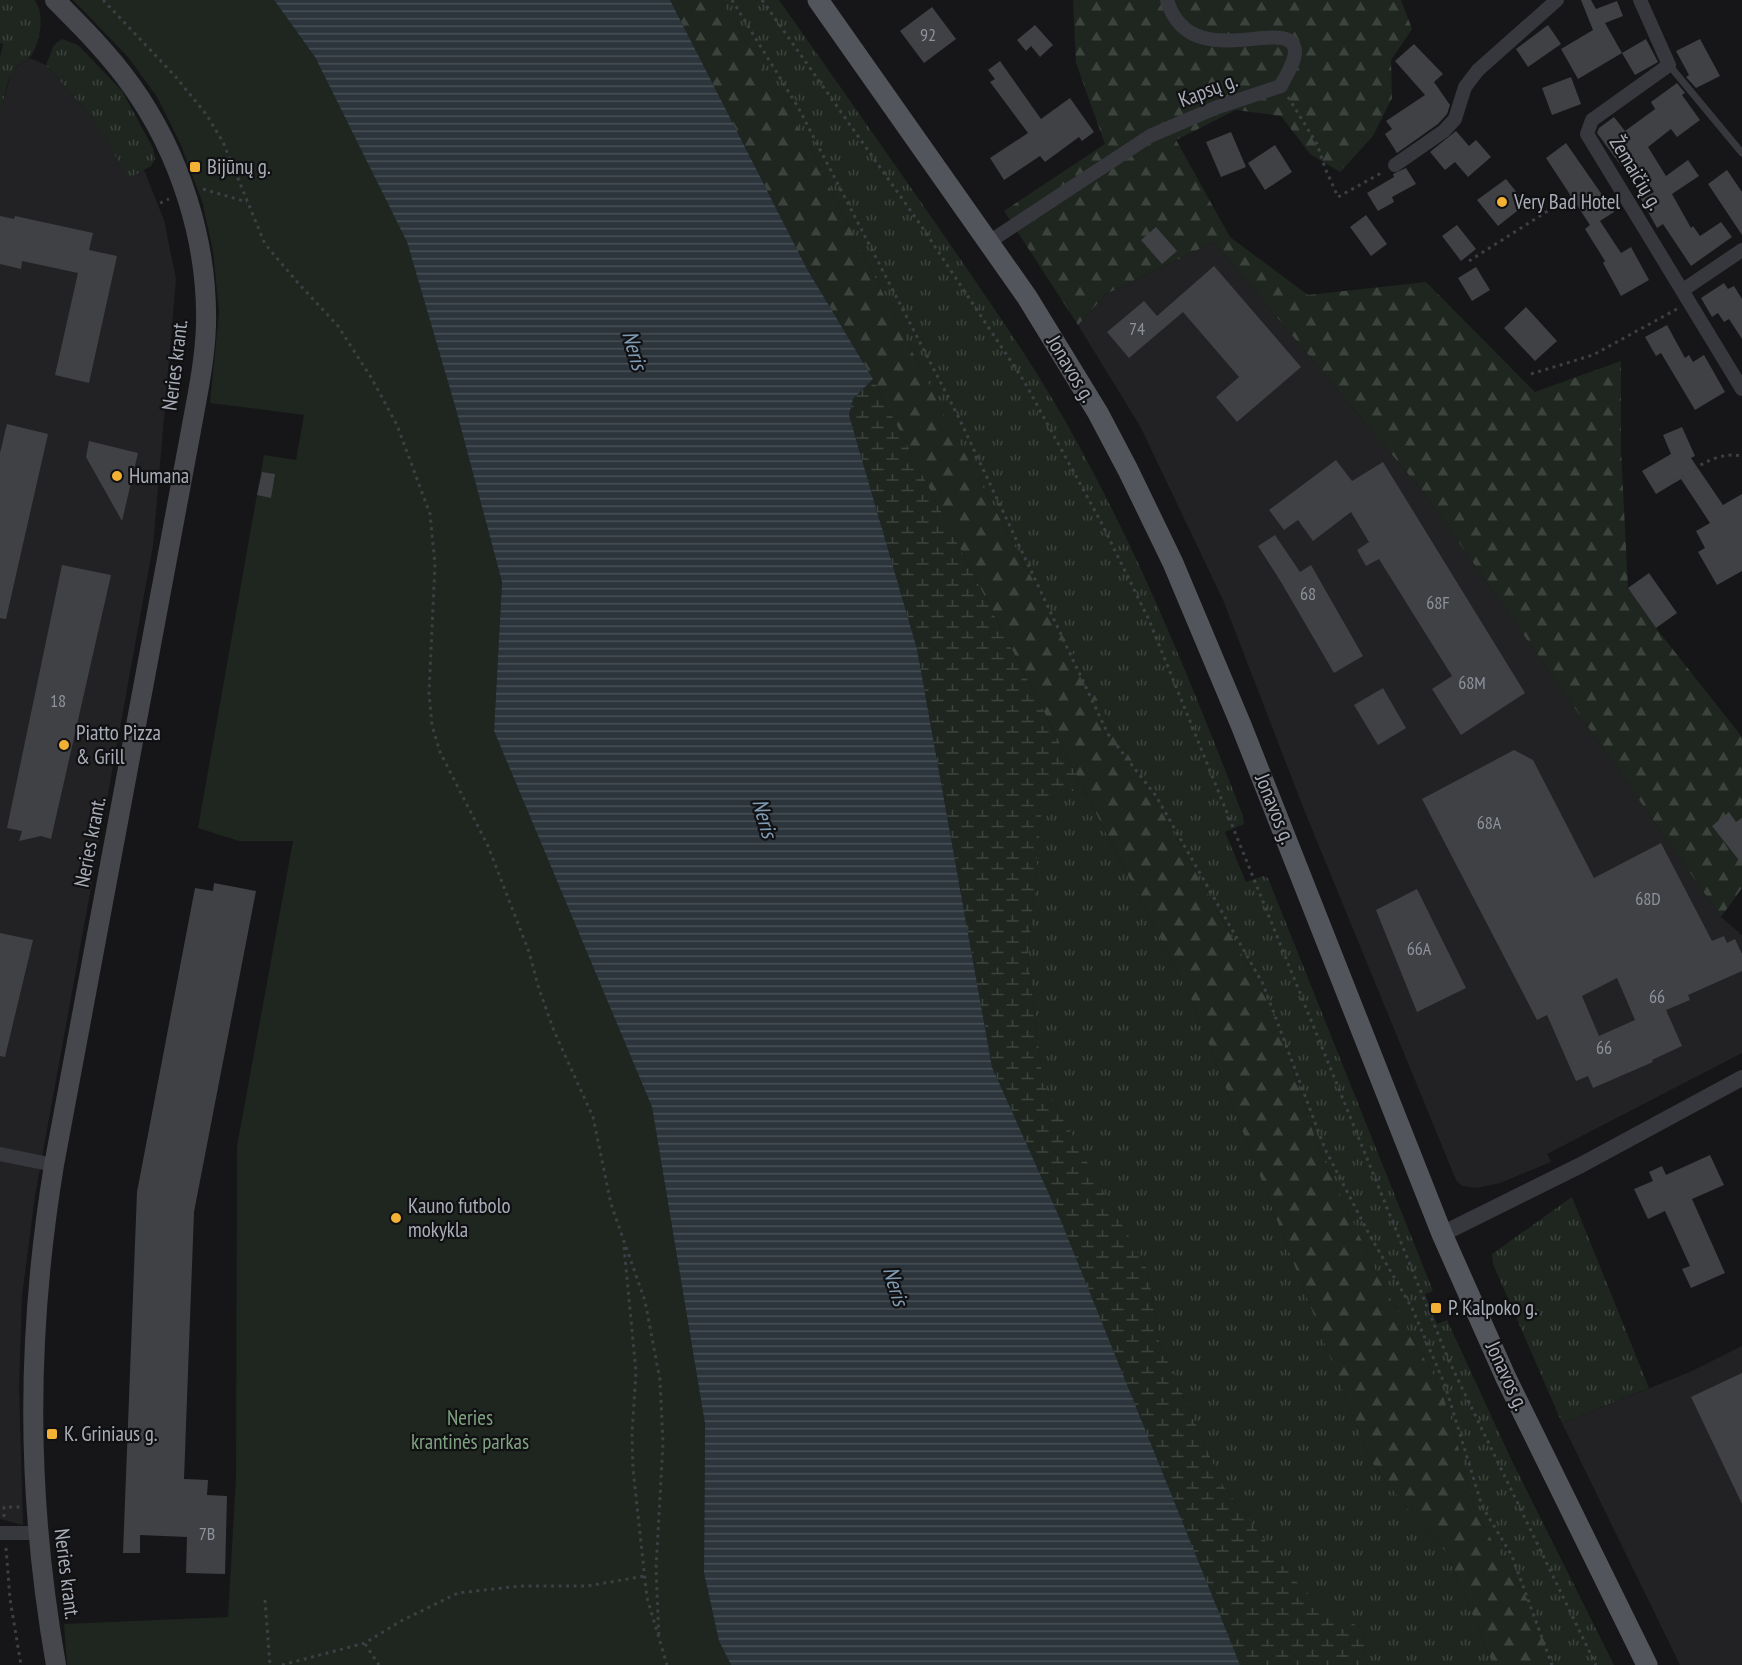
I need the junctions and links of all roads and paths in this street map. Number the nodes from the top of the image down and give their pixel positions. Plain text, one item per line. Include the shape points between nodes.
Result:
1 (55, 0) edge
2 (104, 0) edge
3 (732, 0) edge
4 (762, 0) edge
5 (818, 0) edge
6 (1167, 0) edge
7 (1557, 0) edge
8 (1640, 0) edge
9 (1669, 65) junction
10 (1281, 86) junction
11 (1742, 153) edge
12 (1395, 165) joint
13 (198, 188) dead end
14 (1573, 195) dead end
15 (247, 202) junction
16 (988, 242) junction
17 (1742, 250) edge
18 (1469, 261) dead end
19 (1686, 296) junction
20 (1532, 374) dead end
21 (1742, 389) edge
22 (1742, 456) edge
23 (1675, 481) dead end
24 (1742, 1078) edge
25 (0, 1154) edge
26 (54, 1165) junction
27 (1442, 1234) junction
28 (624, 1242) junction
29 (4, 1508) dead end
30 (2, 1533) edge
31 (38, 1533) junction
32 (645, 1576) junction
33 (265, 1600) dead end
34 (659, 1638) junction
35 (365, 1643) junction
36 (21, 1665) edge
37 (56, 1665) edge
38 (270, 1665) edge
39 (282, 1665) edge
40 (379, 1665) edge
41 (666, 1665) edge
42 (1552, 1665) edge
43 (1596, 1665) edge
44 (1647, 1665) edge

1 - 26 main road, Neries krant. via 131,84 173,160 193,223 206,288 206,327 188,447
2 - 15 path via 206,114 223,142
3 - 42 path via 798,107 958,416 1108,734 1156,796 1263,984 1325,1149 1412,1308 1445,1384 1482,1506 1512,1556
4 - 43 path via 920,224 1024,381 1101,522 1149,620 1449,1361
5 - 16 main road, Jonavos g.
6 - 10 street, Kapsų g. via 1180,27 1196,37 1216,42 1279,37 1290,41 1295,48 1294,59
7 - 12 street via 1478,70 1465,87 1455,119 1444,131
8 - 9 street
9 - 11 lane
9 - 19 street, Žemaičių g. via 1592,120 1587,134
10 - 12 path via 1317,144 1338,197
10 - 16 street, Kapsų g. via 1150,136
13 - 15 path
14 - 18 path
15 - 28 path via 265,244 338,326 372,379 397,425 413,467 430,514 435,564 429,693 432,725 440,752 488,846 554,1030 593,1117 611,1204
16 - 27 main road, Jonavos g. via 1098,413 1173,563
17 - 19 street
19 - 20 path via 1593,355
19 - 21 street, Žemaičių g.
22 - 23 path via 1715,457
24 - 27 street
25 - 26 street
26 - 31 main road, Neries krant. via 34,1332 33,1440
27 - 44 main road, Jonavos g. via 1506,1378
28 - 32 path via 636,1372 633,1469
28 - 34 path via 645,1301 660,1380 663,1443 656,1569
29 - 30 path
30 - 31 street
30 - 36 path
31 - 37 main road, Neries krant.
32 - 34 path
32 - 35 path via 587,1586 520,1586 458,1593
33 - 38 path
34 - 41 path
35 - 39 path
35 - 40 path

